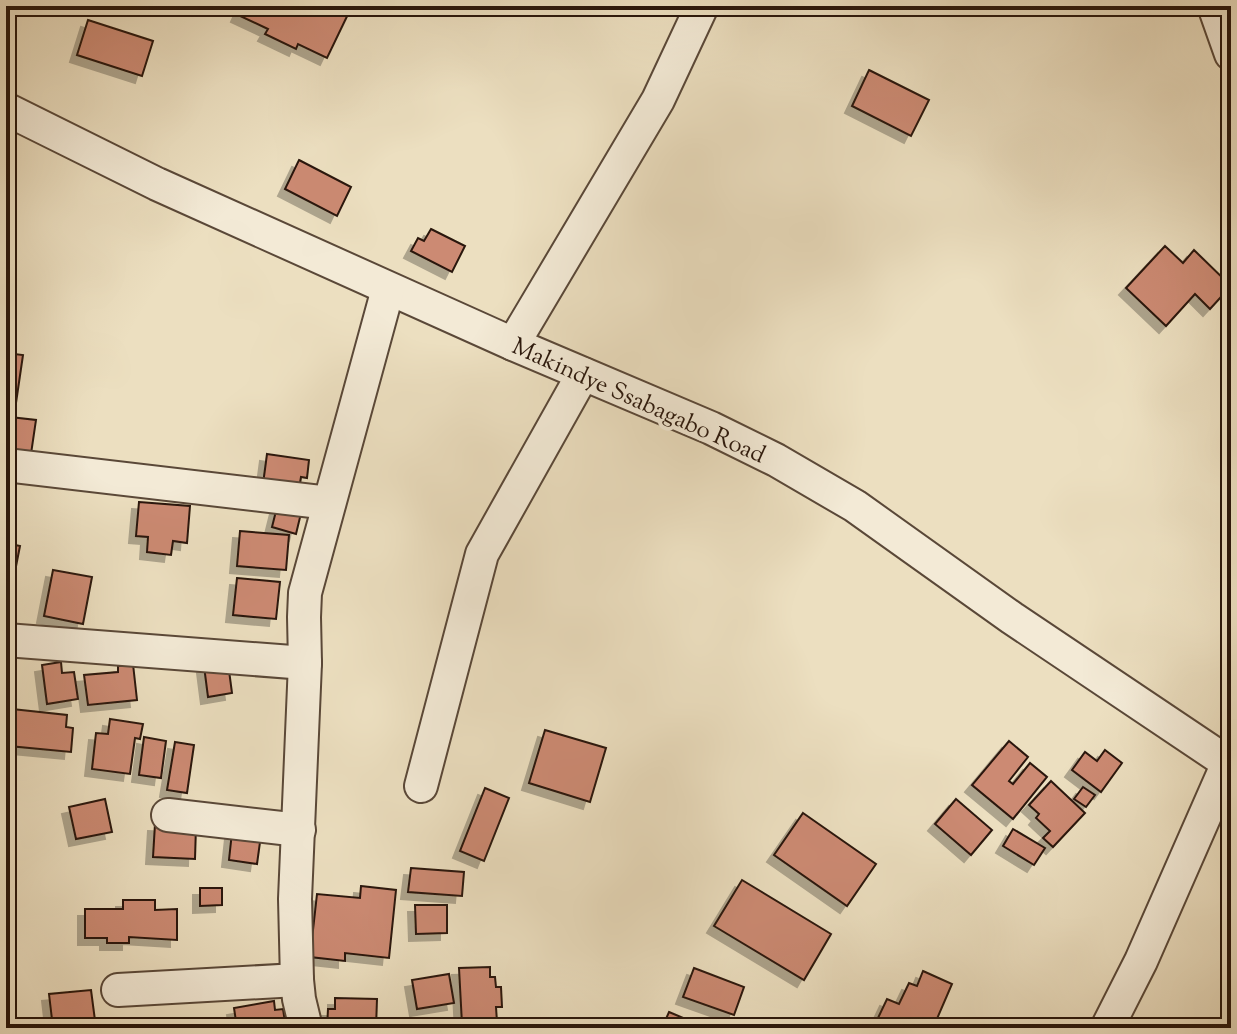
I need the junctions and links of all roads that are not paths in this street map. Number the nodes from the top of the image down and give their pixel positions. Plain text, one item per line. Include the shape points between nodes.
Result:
1 (702, 6) edge
2 (1214, 6) edge
3 (1231, 54) edge
4 (6, 109) edge
5 (388, 289) junction
6 (513, 344) junction
7 (583, 374) junction
8 (6, 465) edge
9 (329, 503) junction
10 (6, 640) edge
11 (305, 663) junction
12 (1229, 764) edge
13 (421, 786) dead end
14 (168, 815) dead end
15 (299, 830) junction
16 (297, 980) junction
17 (118, 990) dead end
18 (306, 1028) edge
19 (1107, 1028) edge

1 - 6 street via 658,100
2 - 3 street
4 - 5 street, Makindye Ssabagabo Road
5 - 6 street, Makindye Ssabagabo Road
5 - 9 street
6 - 7 street, Makindye Ssabagabo Road
7 - 12 street, Makindye Ssabagabo Road via 711,428 855,506
7 - 13 street via 482,554
8 - 9 street
9 - 11 street via 305,593
10 - 11 street
11 - 15 street
12 - 19 street
14 - 15 street
15 - 16 street
16 - 17 street
16 - 18 street

